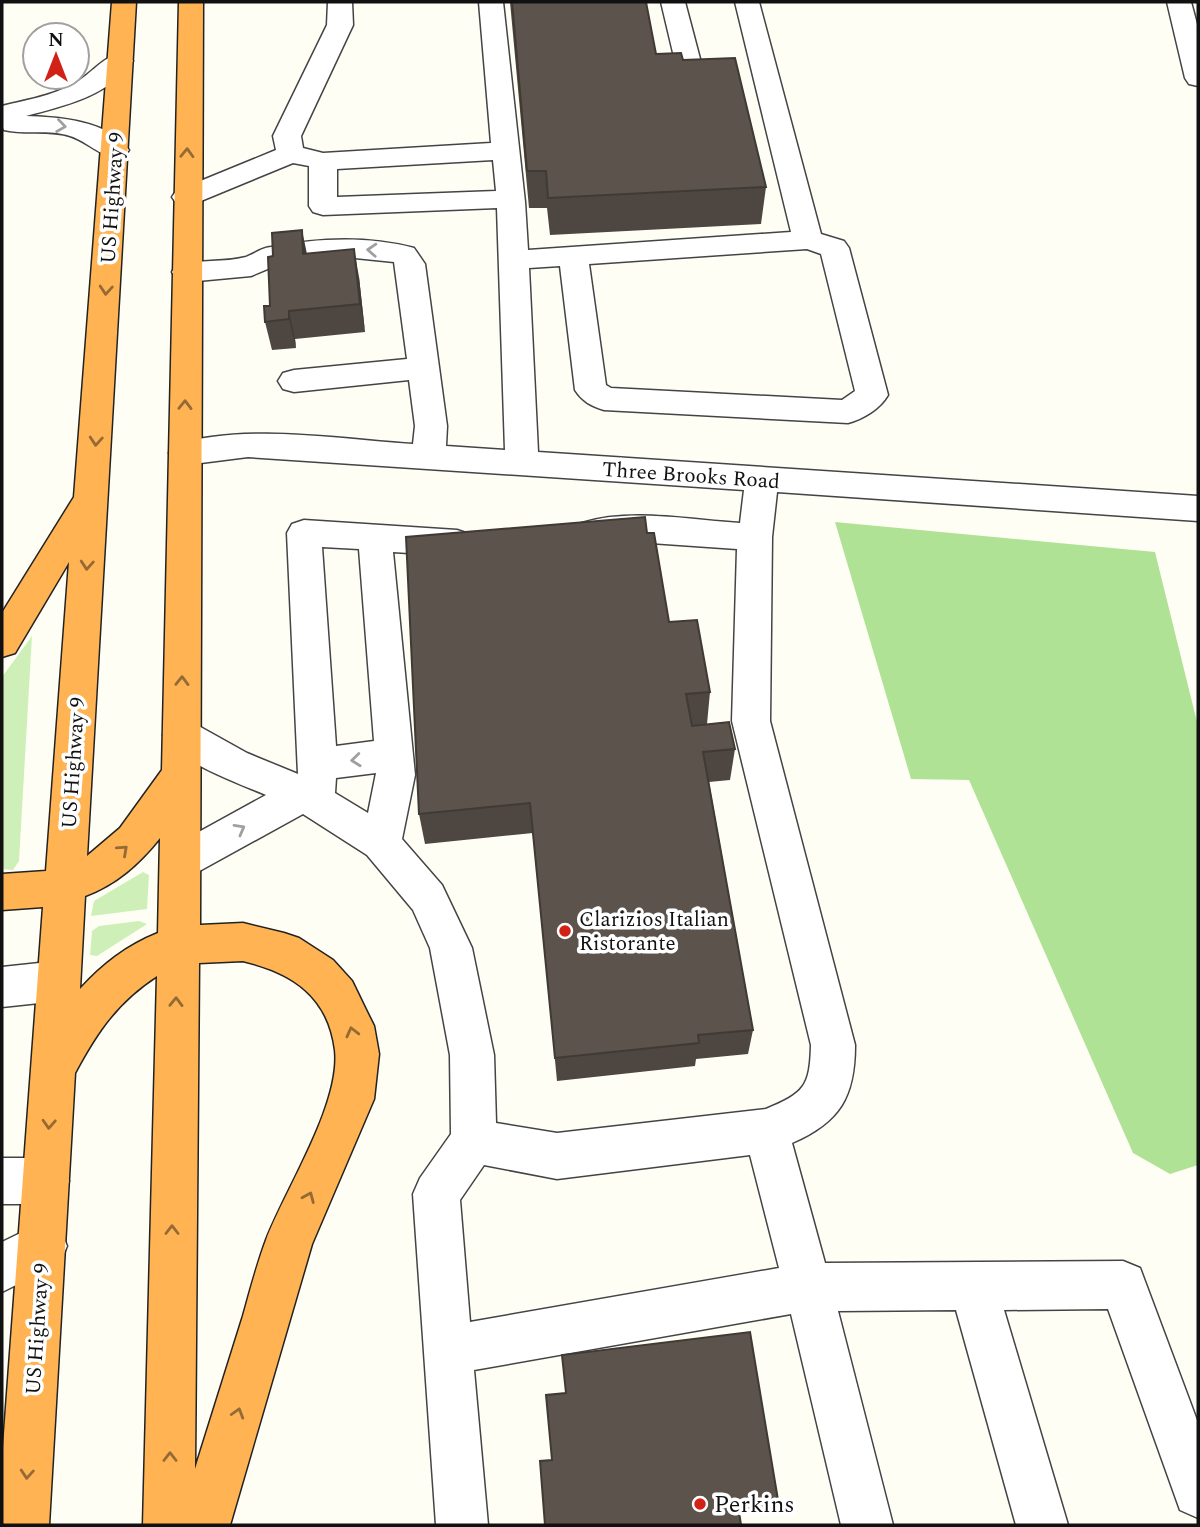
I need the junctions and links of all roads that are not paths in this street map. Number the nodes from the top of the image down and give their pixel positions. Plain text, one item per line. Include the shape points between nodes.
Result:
1 (124, 2) edge
2 (191, 2) edge
3 (340, 2) edge
4 (491, 2) edge
5 (673, 2) edge
6 (747, 2) edge
7 (1178, 2) edge
8 (120, 61) junction
9 (1198, 78) edge
10 (768, 80) junction
11 (2, 114) edge
12 (2, 123) edge
13 (115, 150) junction
14 (505, 151) junction
15 (290, 154) junction
16 (323, 161) junction
17 (186, 197) junction
18 (510, 199) junction
19 (808, 240) junction
20 (573, 256) junction
21 (513, 260) junction
22 (187, 272) junction
23 (423, 368) junction
24 (294, 381) dead end
25 (185, 453) junction
26 (429, 458) junction
27 (522, 464) junction
28 (762, 480) junction
29 (92, 497) junction
30 (1198, 508) edge
31 (568, 534) edge
32 (755, 537) junction
33 (375, 539) junction
34 (487, 540) edge
35 (2, 643) edge
36 (182, 735) junction
37 (394, 755) junction
38 (180, 774) junction
39 (313, 786) junction
40 (381, 843) junction
41 (180, 862) junction
42 (65, 885) junction
43 (2, 892) edge
44 (177, 945) junction
45 (58, 981) junction
46 (2, 988) edge
47 (52, 1071) junction
48 (766, 1131) junction
49 (474, 1141) junction
50 (24, 1181) edge
51 (43, 1246) junction
52 (2, 1268) edge
53 (973, 1286) junction
54 (808, 1287) junction
55 (449, 1350) junction
56 (16, 1416) edge
57 (1198, 1492) edge
58 (23, 1525) edge
59 (169, 1525) edge
60 (204, 1525) edge
61 (462, 1525) edge
62 (867, 1525) edge
63 (1042, 1525) edge

1 - 8 highway, US Highway 9
17 -> 2 highway
3 - 15 street via 341,25 287,135
4 - 14 street
5 - 10 street via 692,78 704,83
6 - 10 street
7 - 9 street
8 - 11 street via 86,88 62,99
8 - 13 highway, US Highway 9
10 - 19 street
12 -> 13 street via 72,127
13 -> 29 highway, US Highway 9
14 - 16 street
14 - 18 street
15 - 16 street
15 - 17 street
16 - 18 street via 323,206
17 - 22 highway
18 - 21 street
19 - 20 street
19 - 20 street via 834,248 872,396 848,412 604,399 592,390
20 - 21 street
21 - 27 street
23 -> 22 street via 408,259 398,253 271,256 251,266
25 -> 22 highway
23 - 24 street
23 - 26 street via 431,426
25 - 26 street, Three Brooks Road via 248,445
36 -> 25 highway
26 - 27 street, Three Brooks Road
27 - 28 street, Three Brooks Road
28 - 30 street, Three Brooks Road
28 - 32 street
29 - 35 highway
29 -> 42 highway, US Highway 9
31 - 32 street via 636,529
32 - 48 street via 751,721 832,1045 834,1073 823,1097 805,1115
33 - 34 street via 446,544
33 - 37 street
33 - 39 street via 304,533
36 - 38 highway
36 - 39 street via 233,764
37 -> 39 street
37 - 40 street via 396,775
38 - 41 highway
42 -> 38 highway via 121,853 153,820
39 - 40 street
41 -> 39 street
40 - 49 street via 428,898 452,948 472,1055
41 - 44 highway
42 - 43 highway
42 - 45 highway, US Highway 9
44 - 47 highway via 119,977 83,1016
59 -> 44 highway
60 -> 44 highway via 289,1242 352,1099 356,1054 352,1026 337,995 318,974 284,952 243,942
45 - 46 street
45 - 47 highway, US Highway 9
47 -> 50 highway, US Highway 9
48 - 49 street via 557,1156
48 - 54 street
49 - 55 street via 436,1194
50 - 51 highway, US Highway 9
51 - 52 street
51 - 56 highway, US Highway 9
53 - 54 street
53 - 57 street via 1123,1285
53 - 63 street
54 - 55 street
54 - 62 street
55 - 61 street
56 -> 58 highway, US Highway 9

